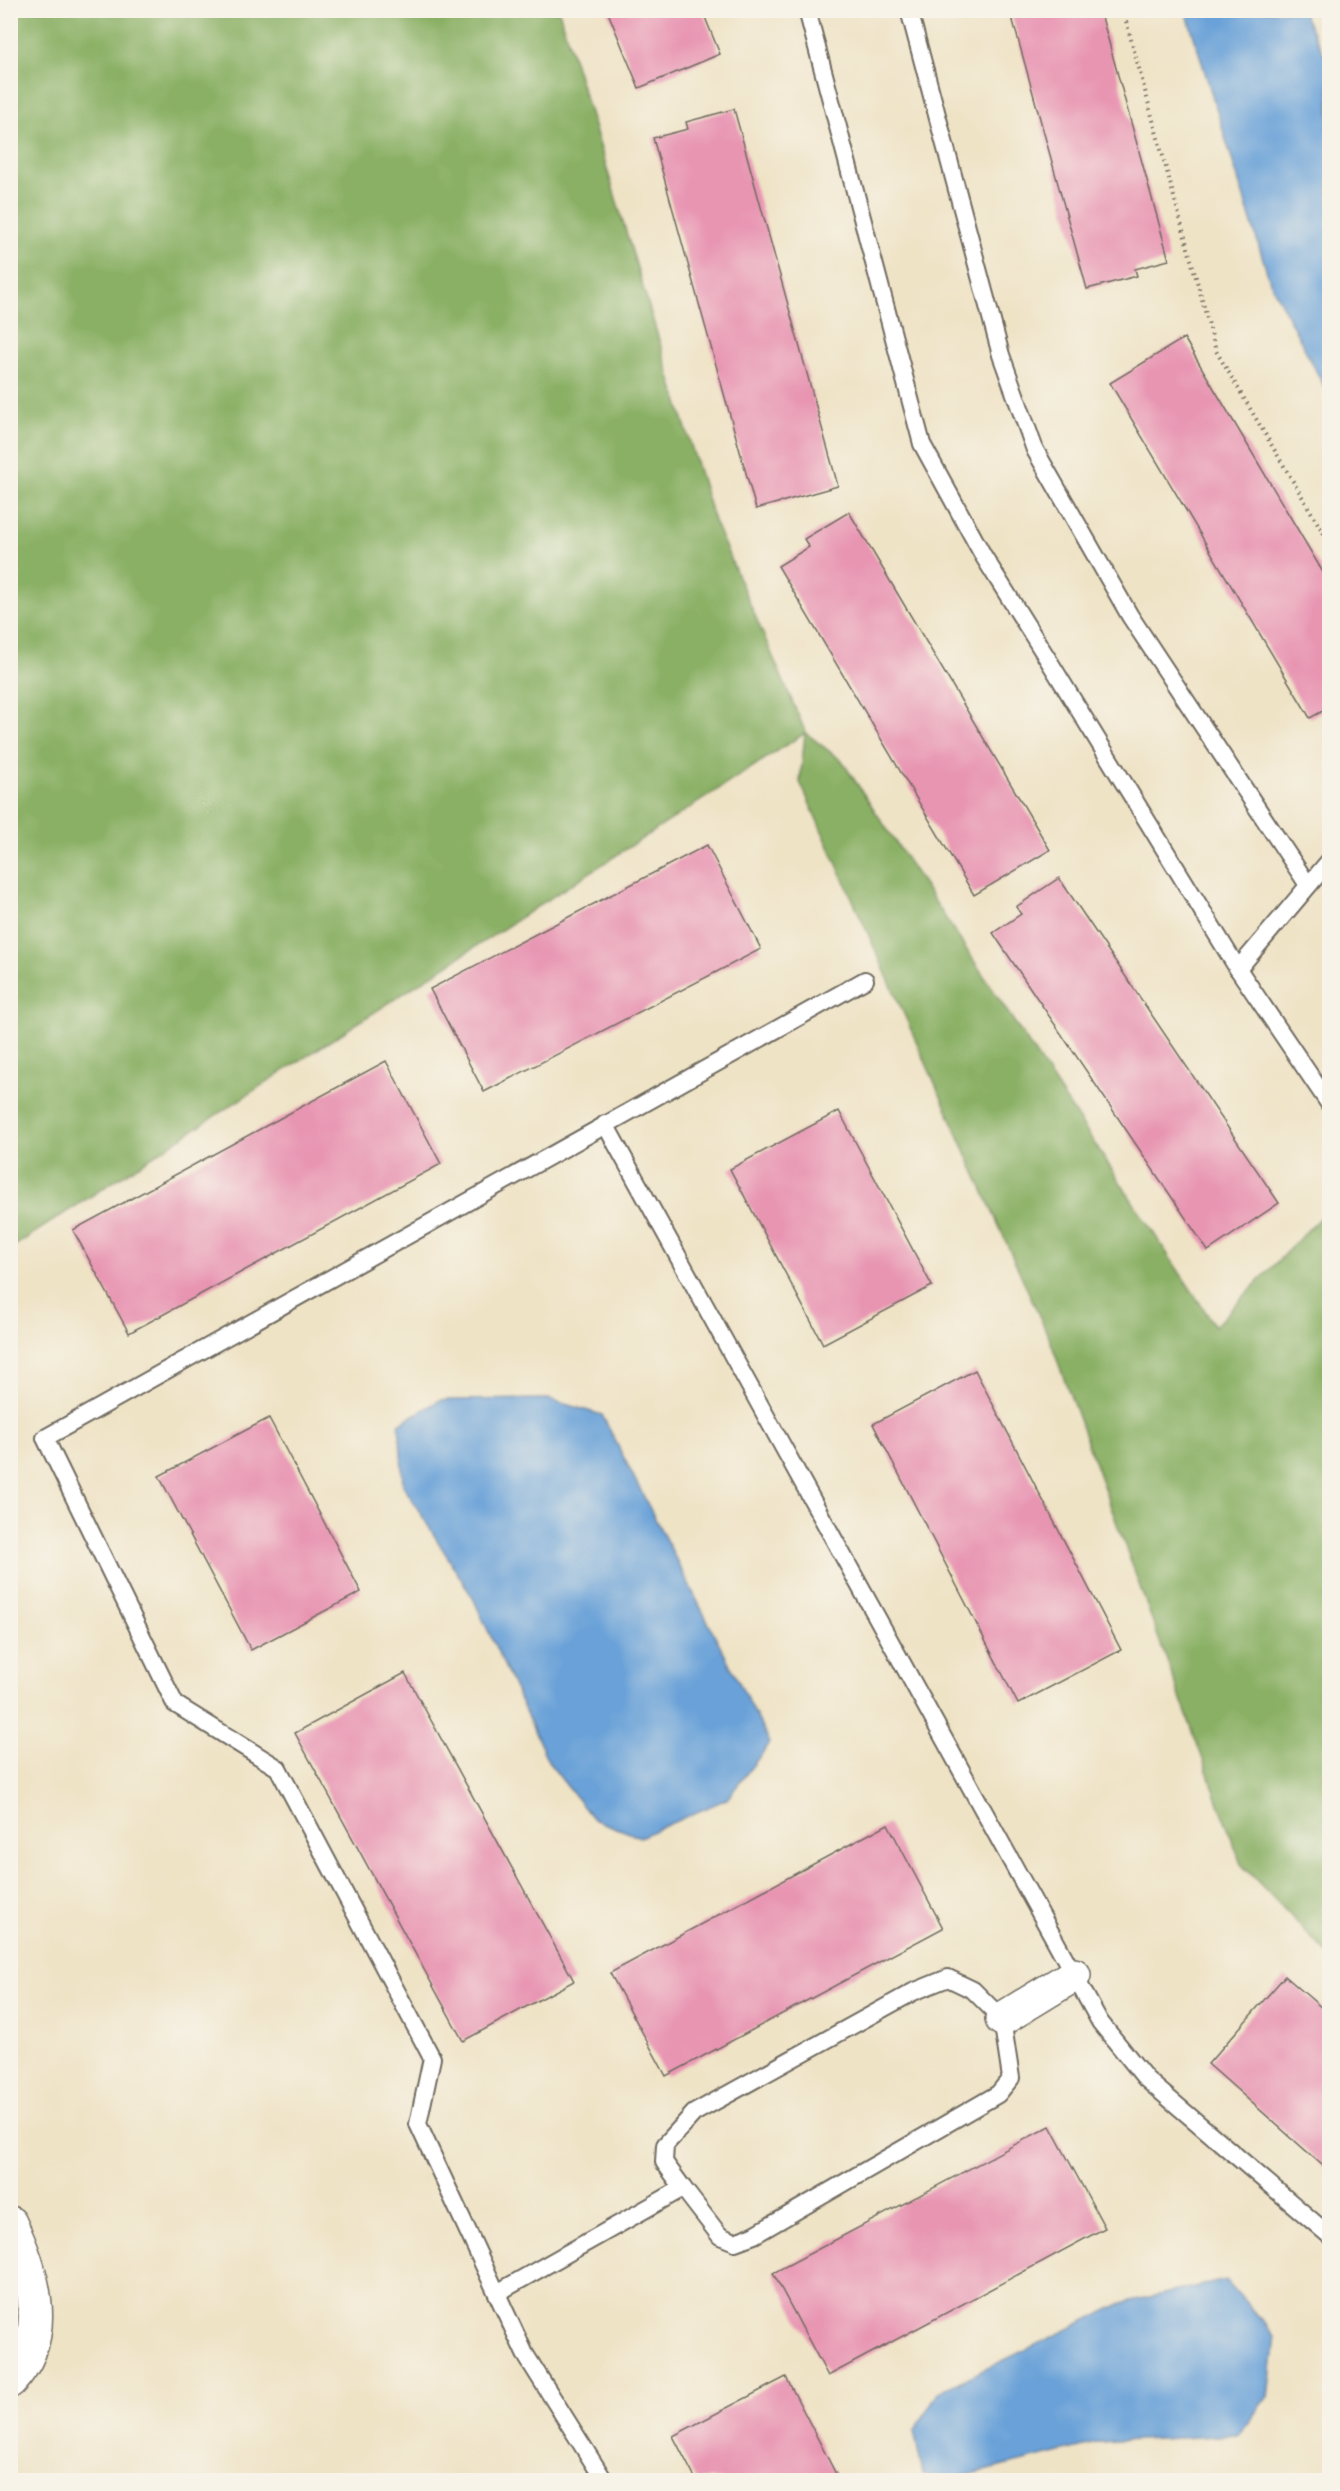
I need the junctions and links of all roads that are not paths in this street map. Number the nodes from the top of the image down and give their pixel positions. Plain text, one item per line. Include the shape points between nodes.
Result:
1 (807, 10) edge
2 (909, 10) edge
3 (1329, 860) edge
4 (1308, 885) junction
5 (1238, 969) junction
6 (866, 980) dead end
7 (1329, 1105) edge
8 (605, 1124) junction
9 (1074, 1976) junction
10 (1002, 2019) junction
11 (683, 2188) junction
12 (10, 2223) edge
13 (1329, 2236) edge
14 (497, 2293) junction
15 (10, 2381) edge
16 (604, 2481) edge

1 - 5 lane via 922,444 984,557
2 - 4 lane via 1001,355 1035,450 1130,616
3 - 4 lane
4 - 5 lane
5 - 7 lane
6 - 8 lane
8 - 9 lane
8 - 14 lane via 45,1438 175,1704 278,1768 427,2048 432,2058 418,2124
9 - 10 street
9 - 13 lane via 1100,2022 1146,2079
10 - 11 lane via 973,1990 948,1978 913,1992 694,2113 665,2145 664,2162
10 - 11 lane via 1011,2078 998,2094 754,2235 735,2242 720,2236
11 - 14 lane
12 - 15 street via 27,2258 36,2315 31,2345
14 - 16 lane via 525,2354

